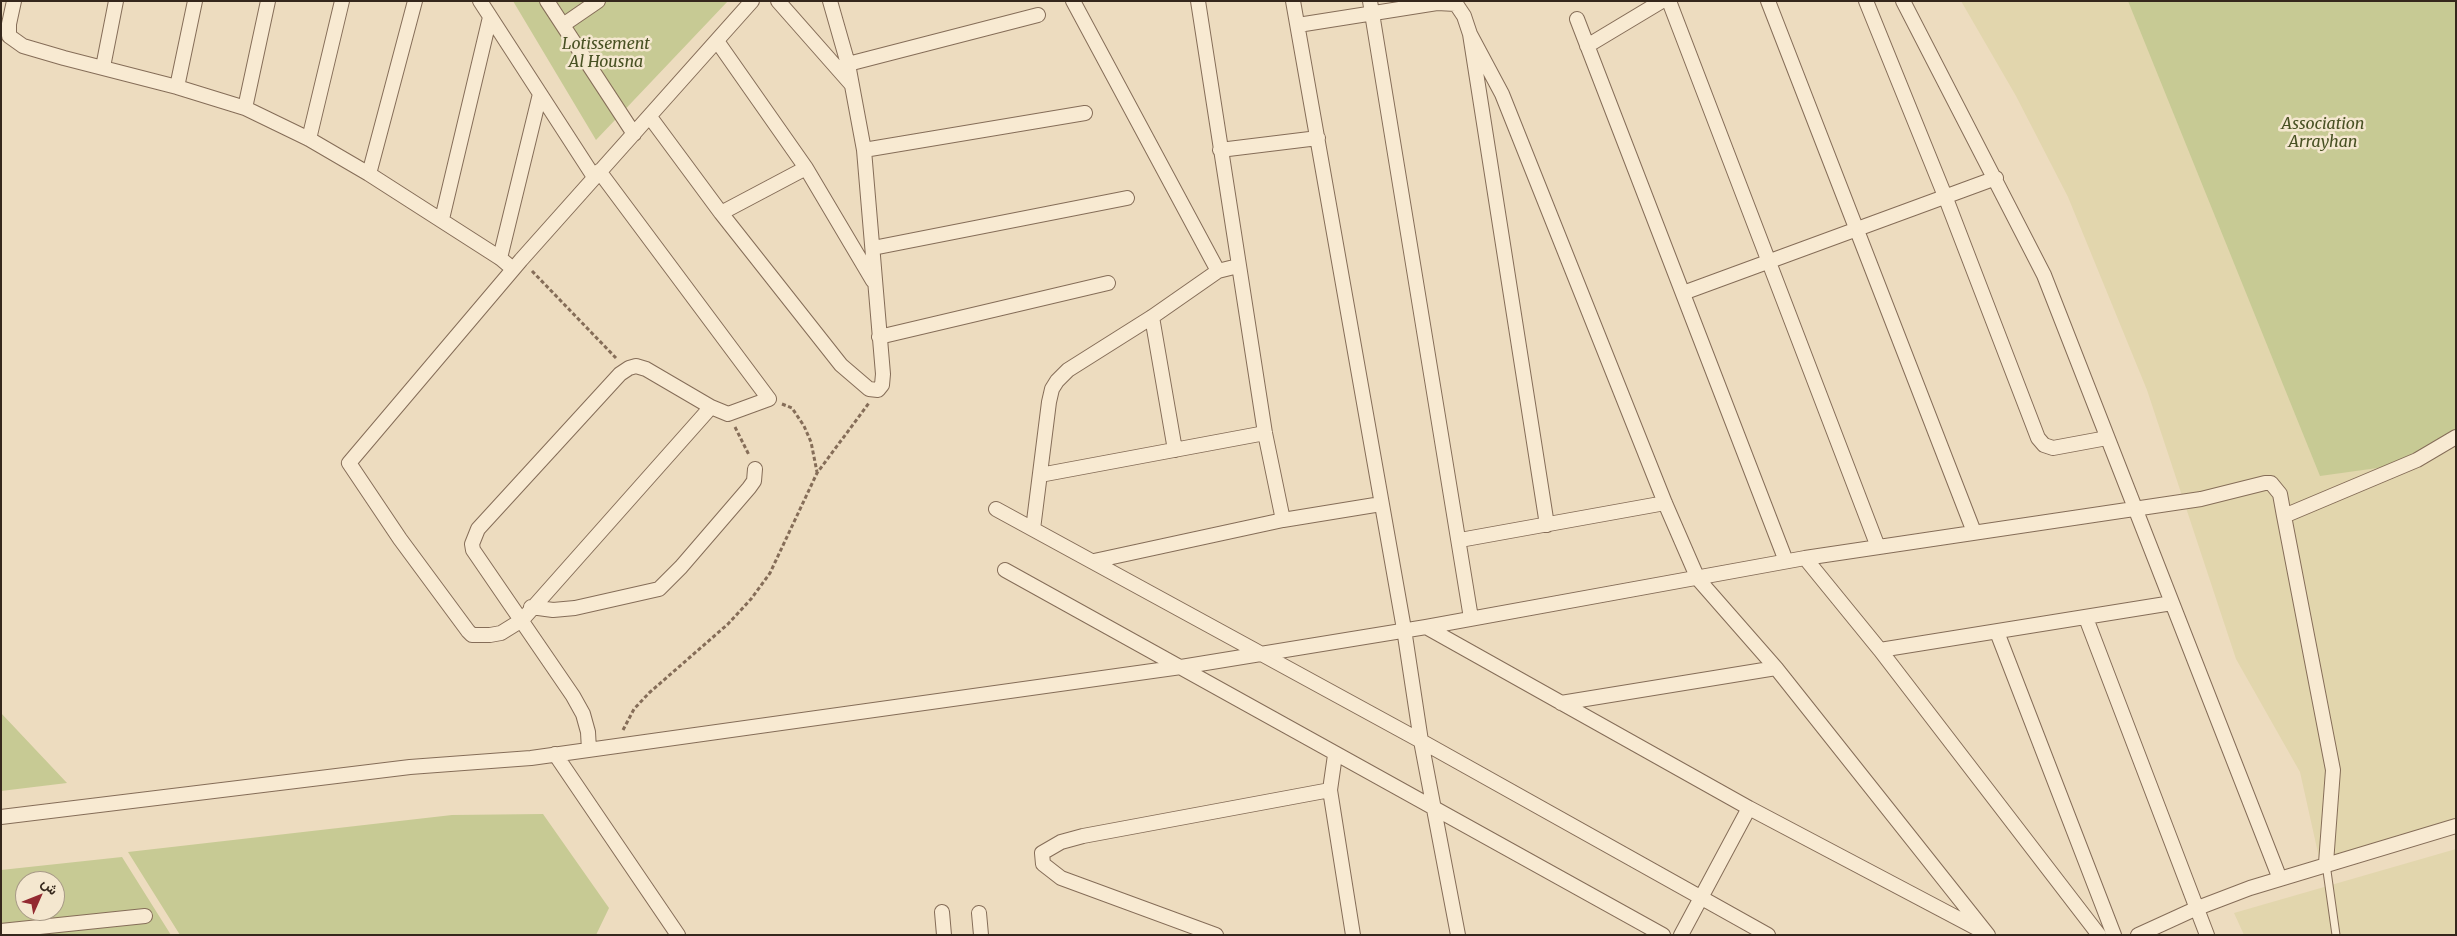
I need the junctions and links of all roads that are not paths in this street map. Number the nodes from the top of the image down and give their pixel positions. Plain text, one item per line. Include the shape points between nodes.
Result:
1 (14, 1) edge
2 (116, 1) edge
3 (195, 1) edge
4 (268, 1) edge
5 (342, 1) edge
6 (415, 1) edge
7 (480, 1) edge
8 (547, 1) edge
9 (598, 1) edge
10 (752, 1) edge
11 (778, 1) edge
12 (1073, 1) edge
13 (1198, 1) edge
14 (1293, 1) edge
15 (1662, 1) edge
16 (1669, 1) edge
17 (1768, 1) edge
18 (1866, 1) edge
19 (1903, 1) edge
20 (831, 2) edge
21 (1371, 8) edge
22 (1038, 15) dead end
23 (490, 17) junction
24 (1577, 19) dead end
25 (563, 25) junction
26 (1298, 25) junction
27 (1470, 34) junction
28 (717, 41) junction
29 (1587, 46) junction
30 (848, 64) junction
31 (103, 67) junction
32 (852, 86) junction
33 (177, 87) junction
34 (540, 94) junction
35 (245, 108) junction
36 (1085, 113) dead end
37 (650, 117) junction
38 (634, 134) junction
39 (1318, 138) junction
40 (308, 139) junction
41 (864, 150) junction
42 (1220, 150) junction
43 (806, 168) junction
44 (370, 174) junction
45 (596, 174) junction
46 (1996, 178) junction
47 (1945, 196) junction
48 (1127, 198) dead end
49 (721, 212) junction
50 (442, 219) junction
51 (1857, 229) junction
52 (873, 248) junction
53 (500, 258) junction
54 (1769, 262) junction
55 (517, 265) junction
56 (1238, 266) junction
57 (1218, 271) junction
58 (874, 283) junction
59 (1108, 283) dead end
60 (1683, 294) junction
61 (1152, 317) junction
62 (879, 336) junction
63 (711, 407) junction
64 (1266, 433) junction
65 (2456, 437) edge
66 (2107, 438) junction
67 (1175, 450) junction
68 (755, 469) road end
69 (1040, 475) junction
70 (1665, 503) junction
71 (1381, 504) junction
72 (2134, 508) junction
73 (996, 510) dead end
74 (2284, 516) junction
75 (1283, 520) junction
76 (1548, 525) junction
77 (1033, 530) junction
78 (1974, 532) junction
79 (1460, 540) junction
80 (1878, 547) junction
81 (1806, 558) junction
82 (1094, 561) junction
83 (1786, 561) junction
84 (1005, 570) dead end
85 (1698, 579) junction
86 (2172, 602) junction
87 (531, 607) junction
88 (1471, 618) junction
89 (2086, 618) junction
90 (522, 620) junction
91 (1426, 627) junction
92 (1404, 629) junction
93 (1997, 632) junction
94 (1880, 650) junction
95 (1259, 655) junction
96 (1181, 667) junction
97 (1776, 668) junction
98 (1562, 703) junction
99 (1421, 741) junction
100 (589, 750) junction
101 (556, 754) junction
102 (1335, 755) junction
103 (1330, 790) junction
104 (1434, 808) junction
105 (1749, 808) junction
106 (1, 817) edge
107 (2456, 826) edge
108 (2326, 863) junction
109 (2280, 879) junction
110 (1702, 898) junction
111 (2195, 909) junction
112 (942, 912) dead end
113 (979, 913) dead end
114 (145, 916) dead end
115 (1, 931) edge
116 (1988, 934) edge
117 (678, 935) edge
118 (944, 935) edge
119 (980, 935) edge
120 (1216, 935) edge
121 (1353, 935) edge
122 (1458, 935) edge
123 (1663, 935) edge
124 (1681, 935) edge
125 (1768, 935) edge
126 (2099, 935) edge
127 (2114, 935) edge
128 (2138, 935) edge
129 (2207, 935) edge
130 (2336, 935) edge

1 - 31 street via 8,24 10,36 23,46
2 - 31 street
3 - 33 street
4 - 35 street
5 - 40 street
6 - 44 street
7 - 23 street
8 - 25 street
9 - 25 street
10 - 28 street
11 - 32 street
12 - 57 street
13 - 42 street
14 - 26 street
15 - 29 street
16 - 54 street
17 - 51 street
18 - 47 street
19 - 46 street
20 - 30 street
21 - 26 street
21 - 27 street via 1452,2 1461,9
21 - 79 street
22 - 30 street
23 - 34 street
23 - 50 street
24 - 29 street
25 - 38 street
26 - 39 street
27 - 70 street via 1502,94
27 - 76 street
28 - 37 street
28 - 43 street
29 - 60 street
30 - 32 street
31 - 33 street
32 - 41 street
33 - 35 street
34 - 45 street
34 - 53 street
35 - 40 street
36 - 41 street
37 - 38 street
37 - 49 street
38 - 45 street
39 - 42 street
39 - 71 street
40 - 44 street
41 - 52 street
42 - 56 street
43 - 49 street
43 - 58 street
44 - 50 street
45 - 55 street
45 - 63 street via 769,399 728,414
46 - 47 street
46 - 66 street via 2044,275
47 - 51 street
47 - 66 street via 2038,438 2054,448
48 - 52 street
49 - 62 street via 841,365 869,389 878,390 883,374
50 - 53 street
51 - 54 street
51 - 78 street
52 - 58 street
53 - 55 street
54 - 60 street
54 - 80 street
55 - 90 street via 350,462 400,539 472,635 501,634
56 - 57 street
56 - 64 street
57 - 61 street
58 - 62 street
59 - 62 street
60 - 83 street
61 - 67 street
61 - 69 street via 1068,370 1057,381 1048,402
63 - 87 street
63 - 90 street via 646,369 636,366 627,369 478,529 473,550
64 - 67 street
64 - 75 street
65 - 74 street via 2417,460
66 - 72 street
67 - 69 street
68 - 87 street via 754,481 749,488 682,567 659,589 575,608
69 - 77 street
70 - 76 street
70 - 85 street
71 - 75 street
71 - 92 street
72 - 74 street via 2200,499 2271,483 2280,494
72 - 78 street
72 - 86 street
73 - 77 street
74 - 108 street via 2333,770
75 - 82 street
76 - 79 street
77 - 82 street
78 - 80 street
79 - 88 street
80 - 81 street
81 - 83 street
81 - 94 street
82 - 95 street
83 - 85 street
84 - 96 street
85 - 88 street
85 - 97 street
86 - 89 street
86 - 109 street
87 - 90 street
88 - 91 street
89 - 93 street
89 - 111 street
90 - 100 street via 583,714
91 - 92 street
91 - 98 street
92 - 95 street
92 - 99 street
93 - 94 street
93 - 127 street
94 - 126 street
95 - 96 street
95 - 99 street
96 - 100 street
96 - 102 street
97 - 98 street
97 - 116 street
98 - 105 street
99 - 104 street
99 - 110 street
100 - 101 street
101 - 106 street via 410,767
101 - 117 street
102 - 103 street
102 - 104 street
103 - 120 street via 1082,836 1061,842 1042,853 1043,864 1061,878
103 - 121 street
104 - 122 street
104 - 123 street
105 - 110 street
105 - 116 street
107 - 108 street
108 - 109 street
108 - 130 lane
109 - 111 street
110 - 124 street
110 - 125 street
111 - 128 street
111 - 129 street
112 - 118 street
113 - 119 street
114 - 115 street

